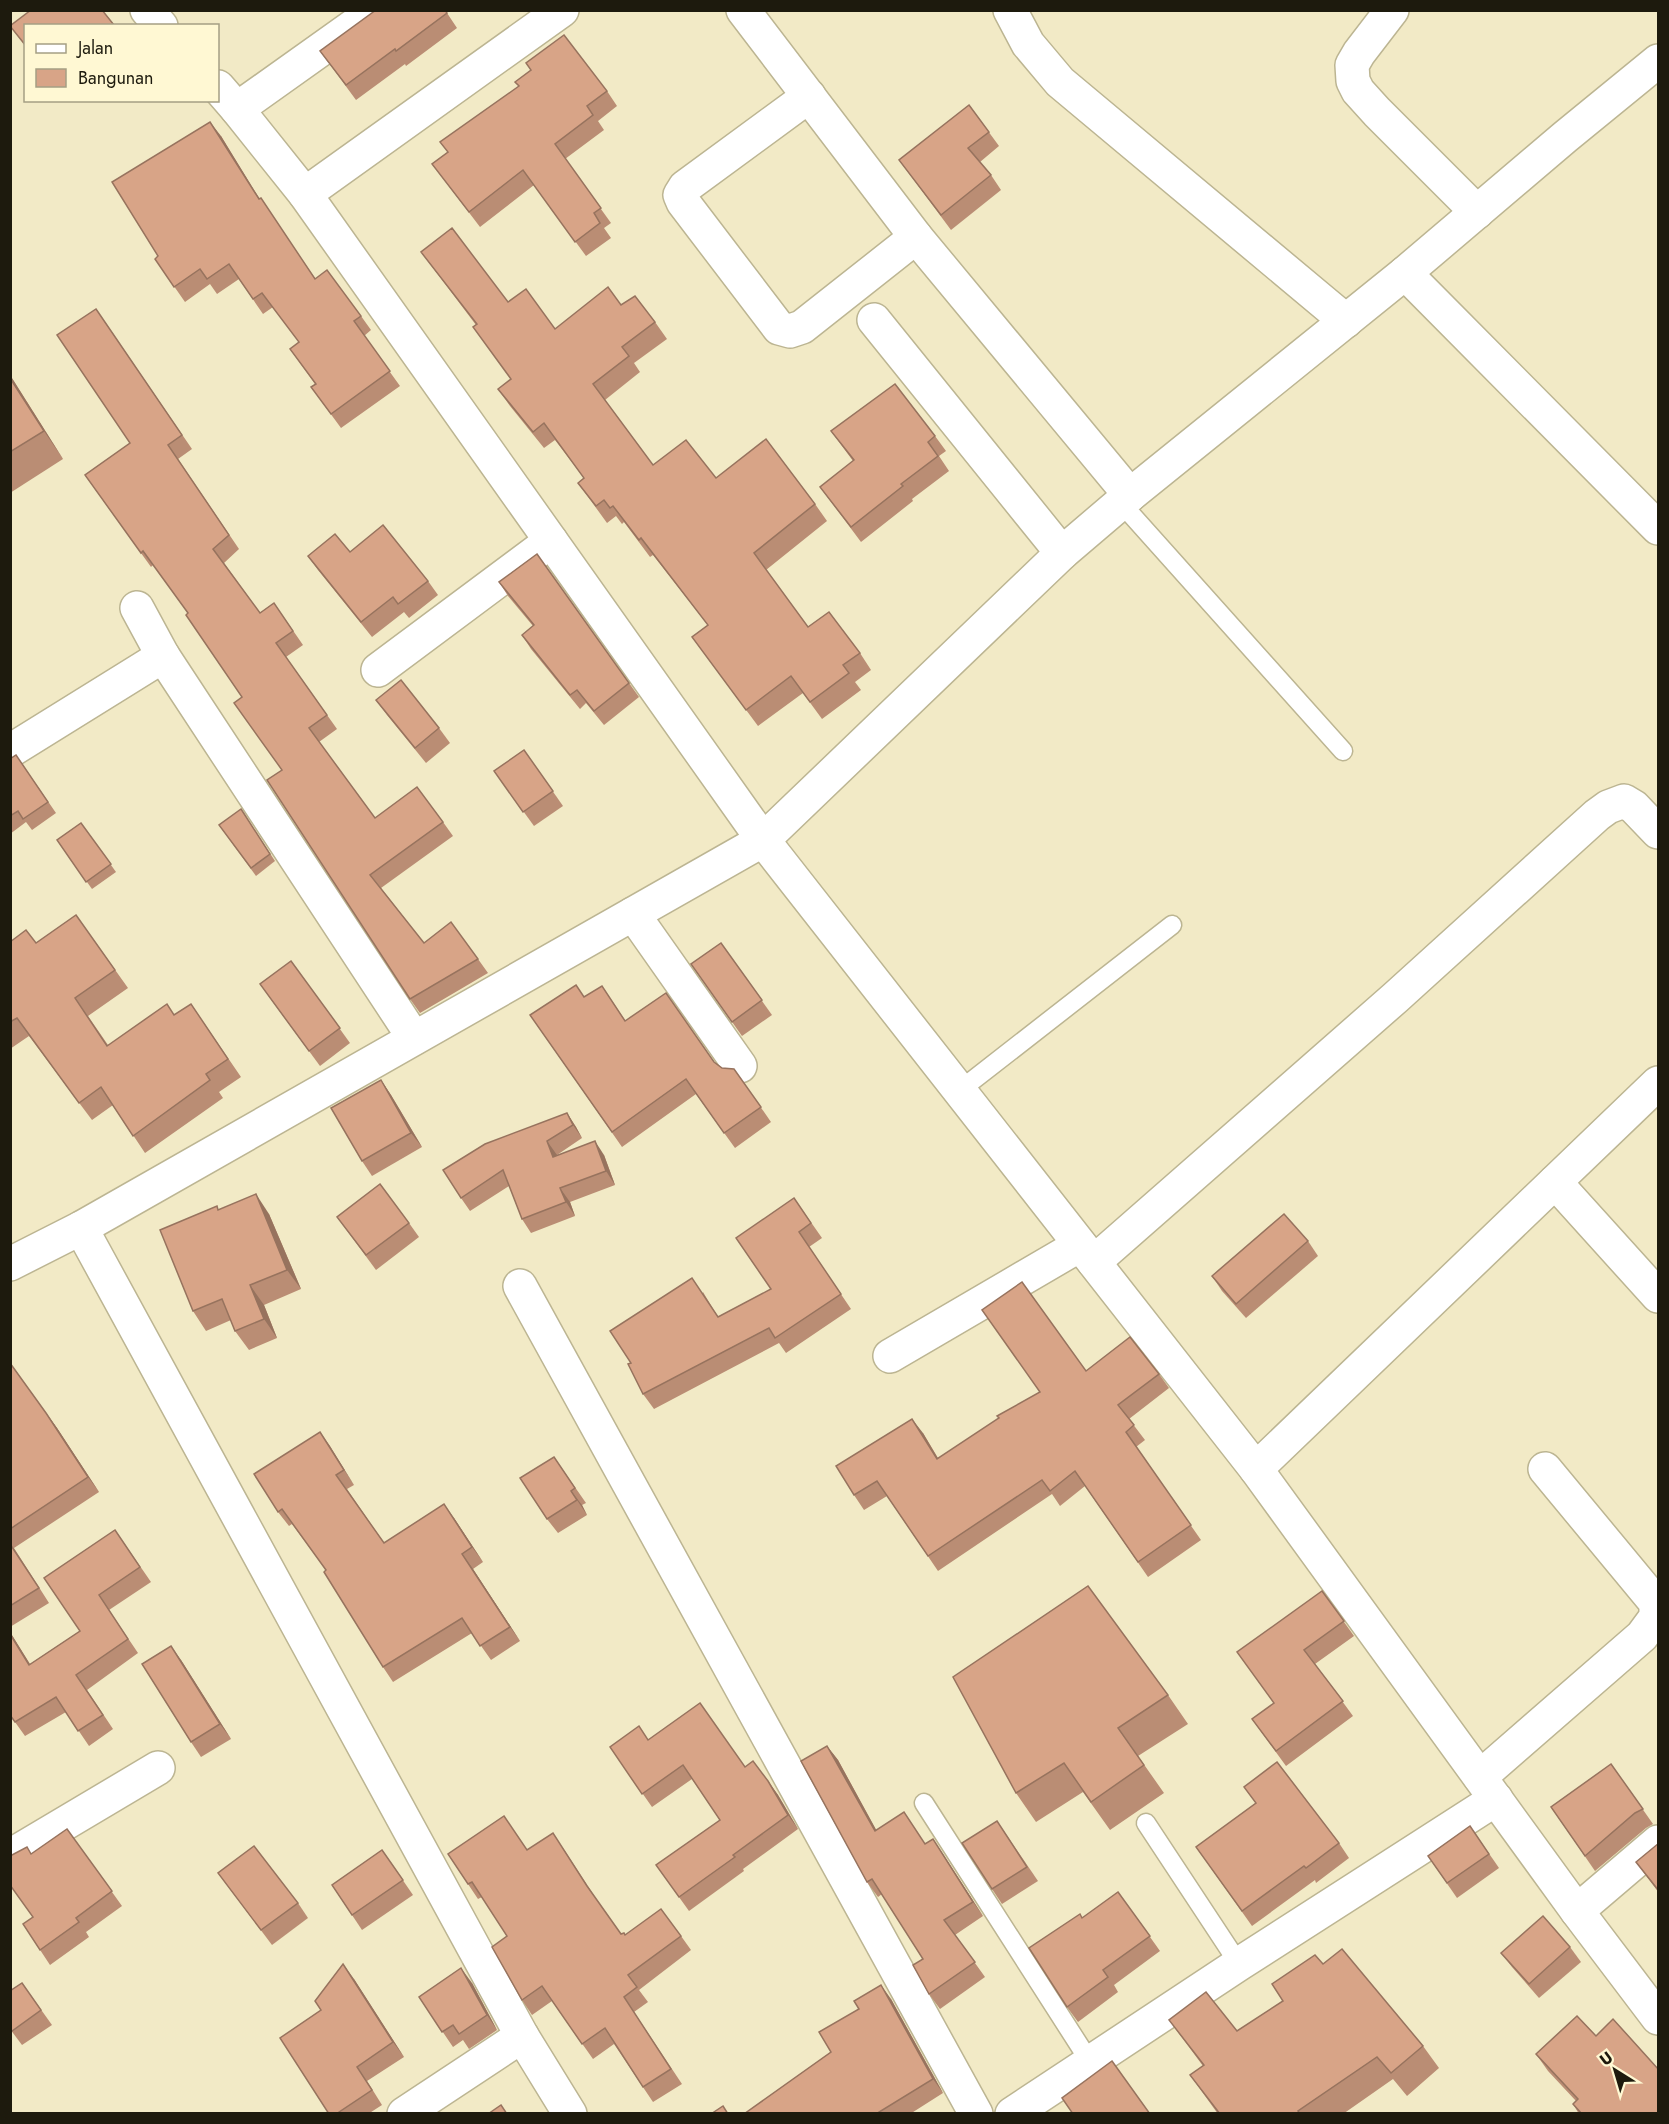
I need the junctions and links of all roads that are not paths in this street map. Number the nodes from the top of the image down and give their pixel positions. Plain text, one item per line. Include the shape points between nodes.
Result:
1 (147, 10) edge
2 (376, 10) edge
3 (562, 10) edge
4 (743, 10) edge
5 (1010, 10) edge
6 (1392, 10) edge
7 (159, 24) edge
8 (1659, 62) edge
9 (809, 96) junction
10 (227, 98) edge
11 (305, 194) junction
12 (1477, 212) junction
13 (916, 237) junction
14 (1405, 273) junction
15 (874, 321) dead end
16 (1346, 321) junction
17 (1125, 499) junction
18 (1659, 528) edge
19 (551, 541) junction
20 (1062, 554) junction
21 (137, 608) dead end
22 (163, 656) junction
23 (378, 670) dead end
24 (10, 751) edge
25 (1343, 751) dead end
26 (1659, 832) edge
27 (763, 840) junction
28 (633, 914) junction
29 (1172, 925) dead end
30 (414, 1038) junction
31 (740, 1066) dead end
32 (1659, 1083) edge
33 (959, 1091) junction
34 (1555, 1182) junction
35 (81, 1228) junction
36 (1087, 1254) junction
37 (10, 1264) edge
38 (520, 1286) dead end
39 (1659, 1296) edge
40 (890, 1356) dead end
41 (1256, 1469) junction
42 (1545, 1469) dead end
43 (158, 1768) dead end
44 (1488, 1788) junction
45 (924, 1803) dead end
46 (1146, 1823) dead end
47 (1659, 1842) edge
48 (10, 1856) edge
49 (1577, 1911) junction
50 (1239, 1964) junction
51 (1659, 2018) edge
52 (522, 2037) junction
53 (1090, 2062) junction
54 (404, 2114) edge
55 (570, 2114) edge
56 (976, 2114) edge
57 (1012, 2114) edge

1 - 7 street
2 - 10 street
3 - 11 street
4 - 9 street
5 - 16 street via 1028,44 1060,82
6 - 12 street via 1352,65 1353,81 1377,112
8 - 12 street
9 - 13 street
9 - 13 street via 685,187 680,195 683,202 779,328 785,330 802,327
10 - 11 street
11 - 19 street
12 - 14 street
13 - 17 street
14 - 16 street
14 - 18 street
15 - 20 street
16 - 17 street
17 - 20 street
17 - 25 lane
19 - 23 street
19 - 27 street
20 - 27 street
21 - 22 street
22 - 24 street
22 - 30 street
26 - 36 street via 1624,801 1602,811 1395,998
27 - 28 street
27 - 33 street
28 - 30 street
28 - 31 street
29 - 33 lane
30 - 35 street
32 - 34 street
33 - 36 street
34 - 39 street
34 - 41 street
35 - 37 street
35 - 52 street
36 - 40 street
36 - 41 street
38 - 56 street
41 - 44 street
42 - 44 street via 1656,1603 1656,1617 1642,1636
43 - 48 street
44 - 49 street
44 - 50 street
45 - 53 lane
46 - 50 lane
47 - 49 street
49 - 51 street
50 - 53 street
52 - 54 street
52 - 55 street
53 - 57 street

